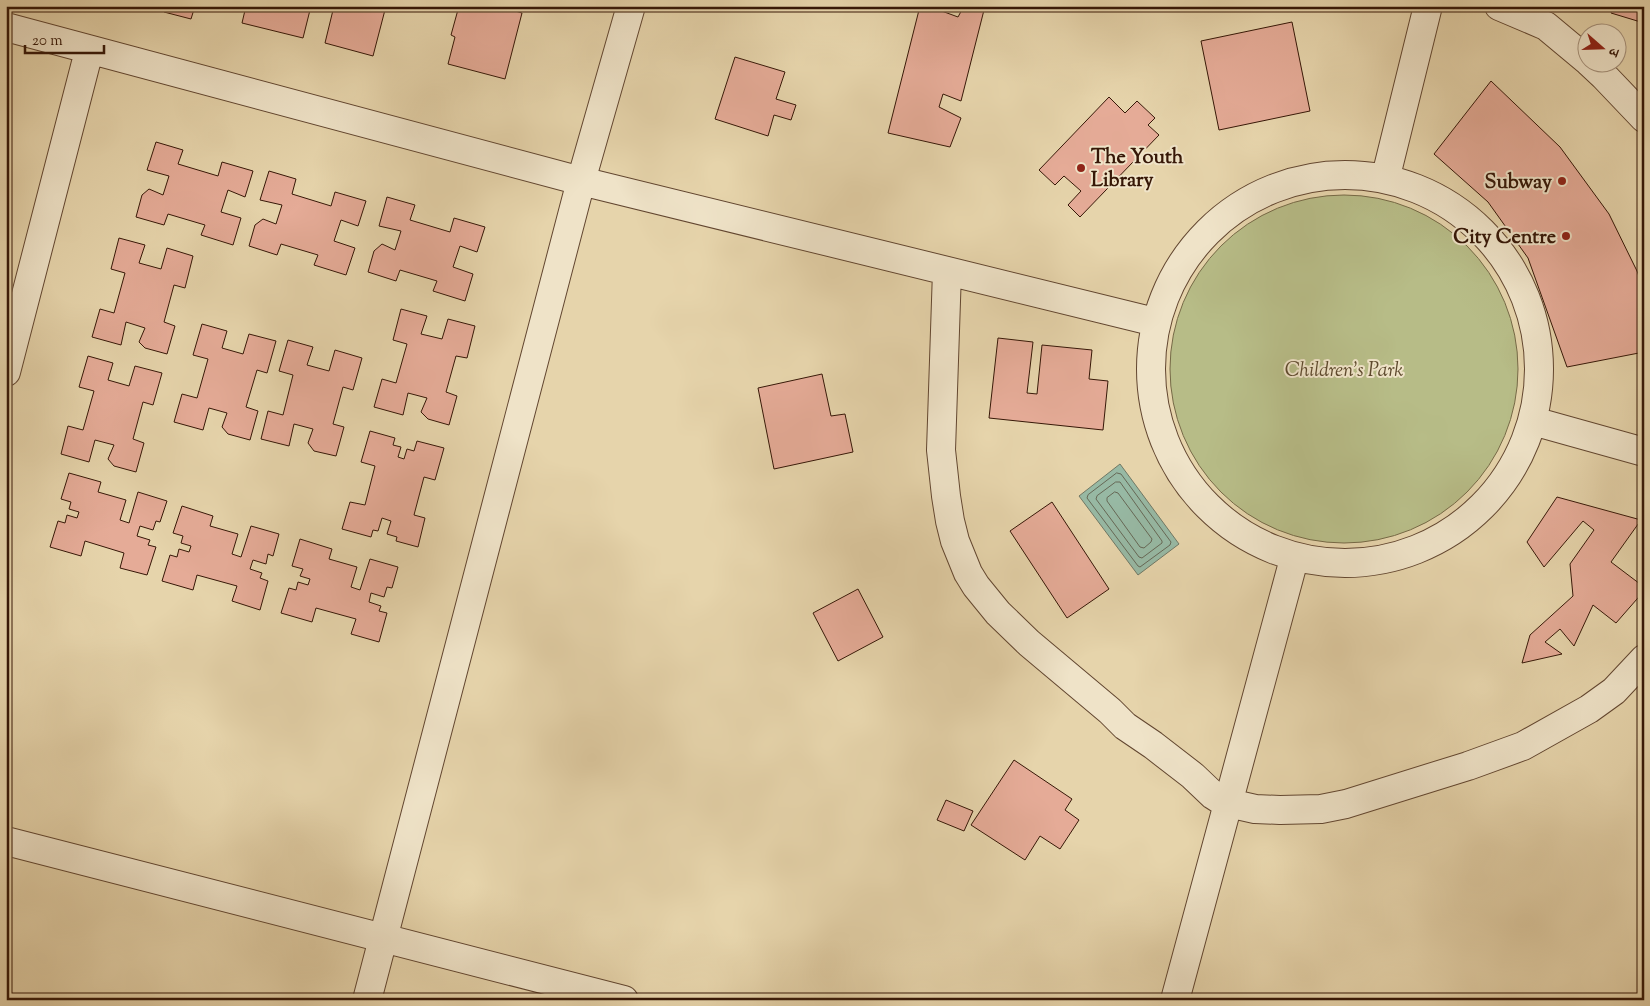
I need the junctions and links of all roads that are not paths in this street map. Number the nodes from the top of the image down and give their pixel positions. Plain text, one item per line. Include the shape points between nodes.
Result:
1 (631, 6) edge
2 (1428, 6) edge
3 (1499, 6) edge
4 (6, 28) edge
5 (89, 51) junction
6 (1578, 53) edge
7 (1599, 72) edge
8 (1644, 118) edge
9 (1386, 176) junction
10 (581, 181) junction
11 (947, 271) junction
12 (1155, 322) junction
13 (6, 372) edge
14 (1533, 421) junction
15 (1644, 452) edge
16 (1294, 558) junction
17 (1644, 659) edge
18 (1228, 803) junction
19 (6, 841) edge
20 (384, 938) junction
21 (367, 1000) edge
22 (624, 1000) edge
23 (1175, 1000) edge

1 - 10 street
2 - 9 street
3 - 6 street via 1546,26
4 - 5 street
5 - 10 street
5 - 13 street
7 - 8 street
9 - 12 street via 1326,173 1261,192 1217,220 1178,266
9 - 14 street via 1446,200 1494,241 1526,296 1540,358
10 - 11 street
10 - 20 street
11 - 12 street
11 - 18 street via 940,450 950,521 968,573 998,613 1029,643 1125,726 1193,776 1213,795
12 - 16 street via 1150,382 1163,442 1194,494 1233,529
14 - 15 street
14 - 16 street via 1508,476 1467,521 1414,552 1355,564
16 - 18 street
17 - 18 street via 1614,691 1589,708 1523,746 1468,766 1321,809 1263,809
18 - 23 street
19 - 20 street
20 - 21 street
20 - 22 street

